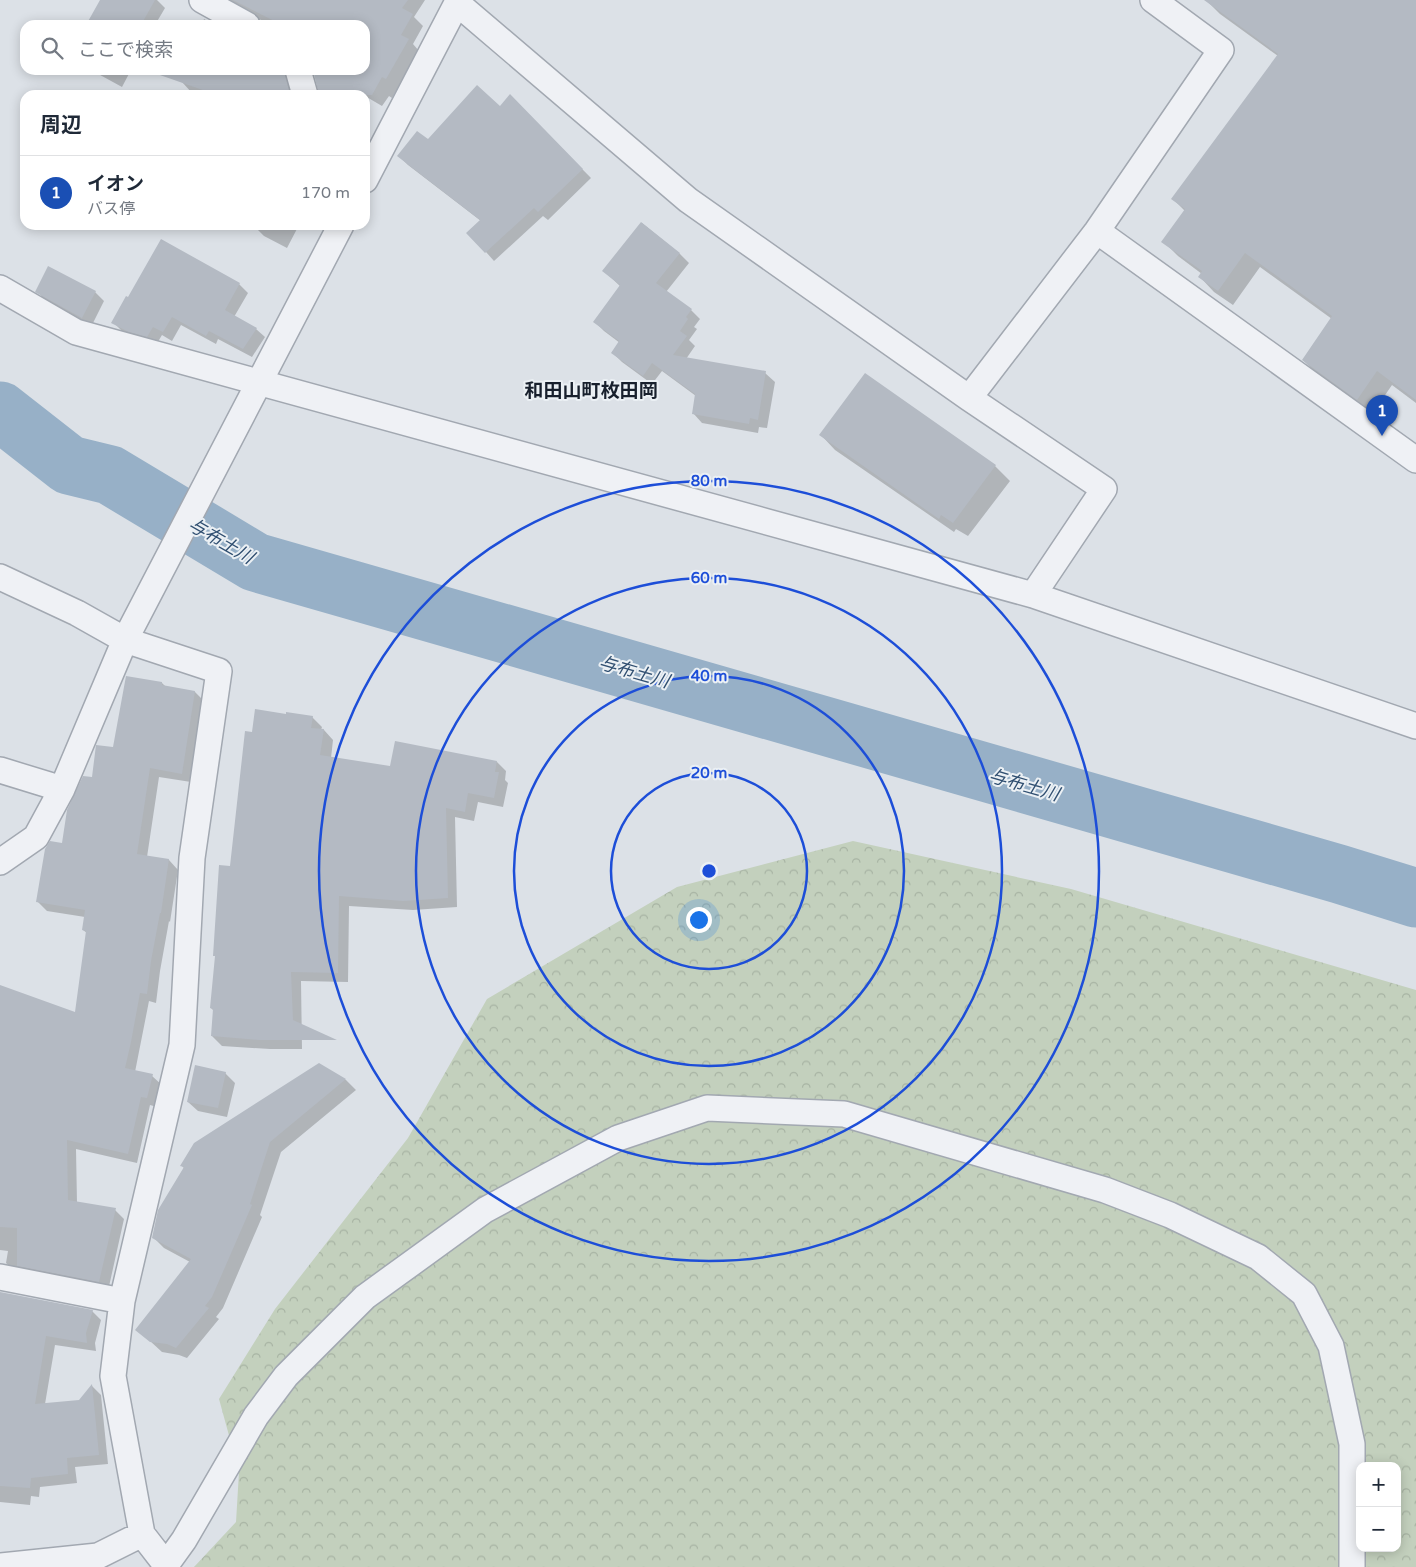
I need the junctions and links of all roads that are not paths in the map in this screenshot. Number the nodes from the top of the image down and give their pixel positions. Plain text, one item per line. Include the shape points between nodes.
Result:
1 (202, 0) edge
2 (1153, 0) edge
3 (458, 2) edge
4 (238, 20) edge
5 (299, 75) edge
6 (304, 90) edge
7 (370, 169) edge
8 (338, 230) edge
9 (1097, 231) junction
10 (0, 288) edge
11 (256, 389) junction
12 (969, 398) junction
13 (1416, 460) edge
14 (0, 577) edge
15 (1033, 595) junction
16 (125, 640) junction
17 (1416, 726) edge
18 (0, 770) edge
19 (62, 789) junction
20 (0, 862) edge
21 (0, 1277) edge
22 (122, 1301) junction
23 (142, 1534) junction
24 (0, 1566) edge
25 (1352, 1567) edge

1 - 4 street
2 - 9 street via 1221,50
3 - 7 street
3 - 12 street via 688,200
5 - 6 street
8 - 11 street
9 - 12 street
9 - 13 street
10 - 11 street via 76,332
11 - 15 street
11 - 16 street
12 - 15 street via 1104,490
14 - 16 street via 77,613
15 - 17 street
16 - 19 street
16 - 22 street via 219,671 192,858 182,1045
18 - 19 street
19 - 20 street via 36,837
21 - 22 street
22 - 23 street via 113,1376
23 - 24 street via 98,1556
23 - 25 street via 166,1565 256,1416 286,1376 365,1297 485,1210 618,1138 707,1108 844,1114 1105,1190 1170,1215 1258,1257 1304,1294 1331,1346 1352,1444

